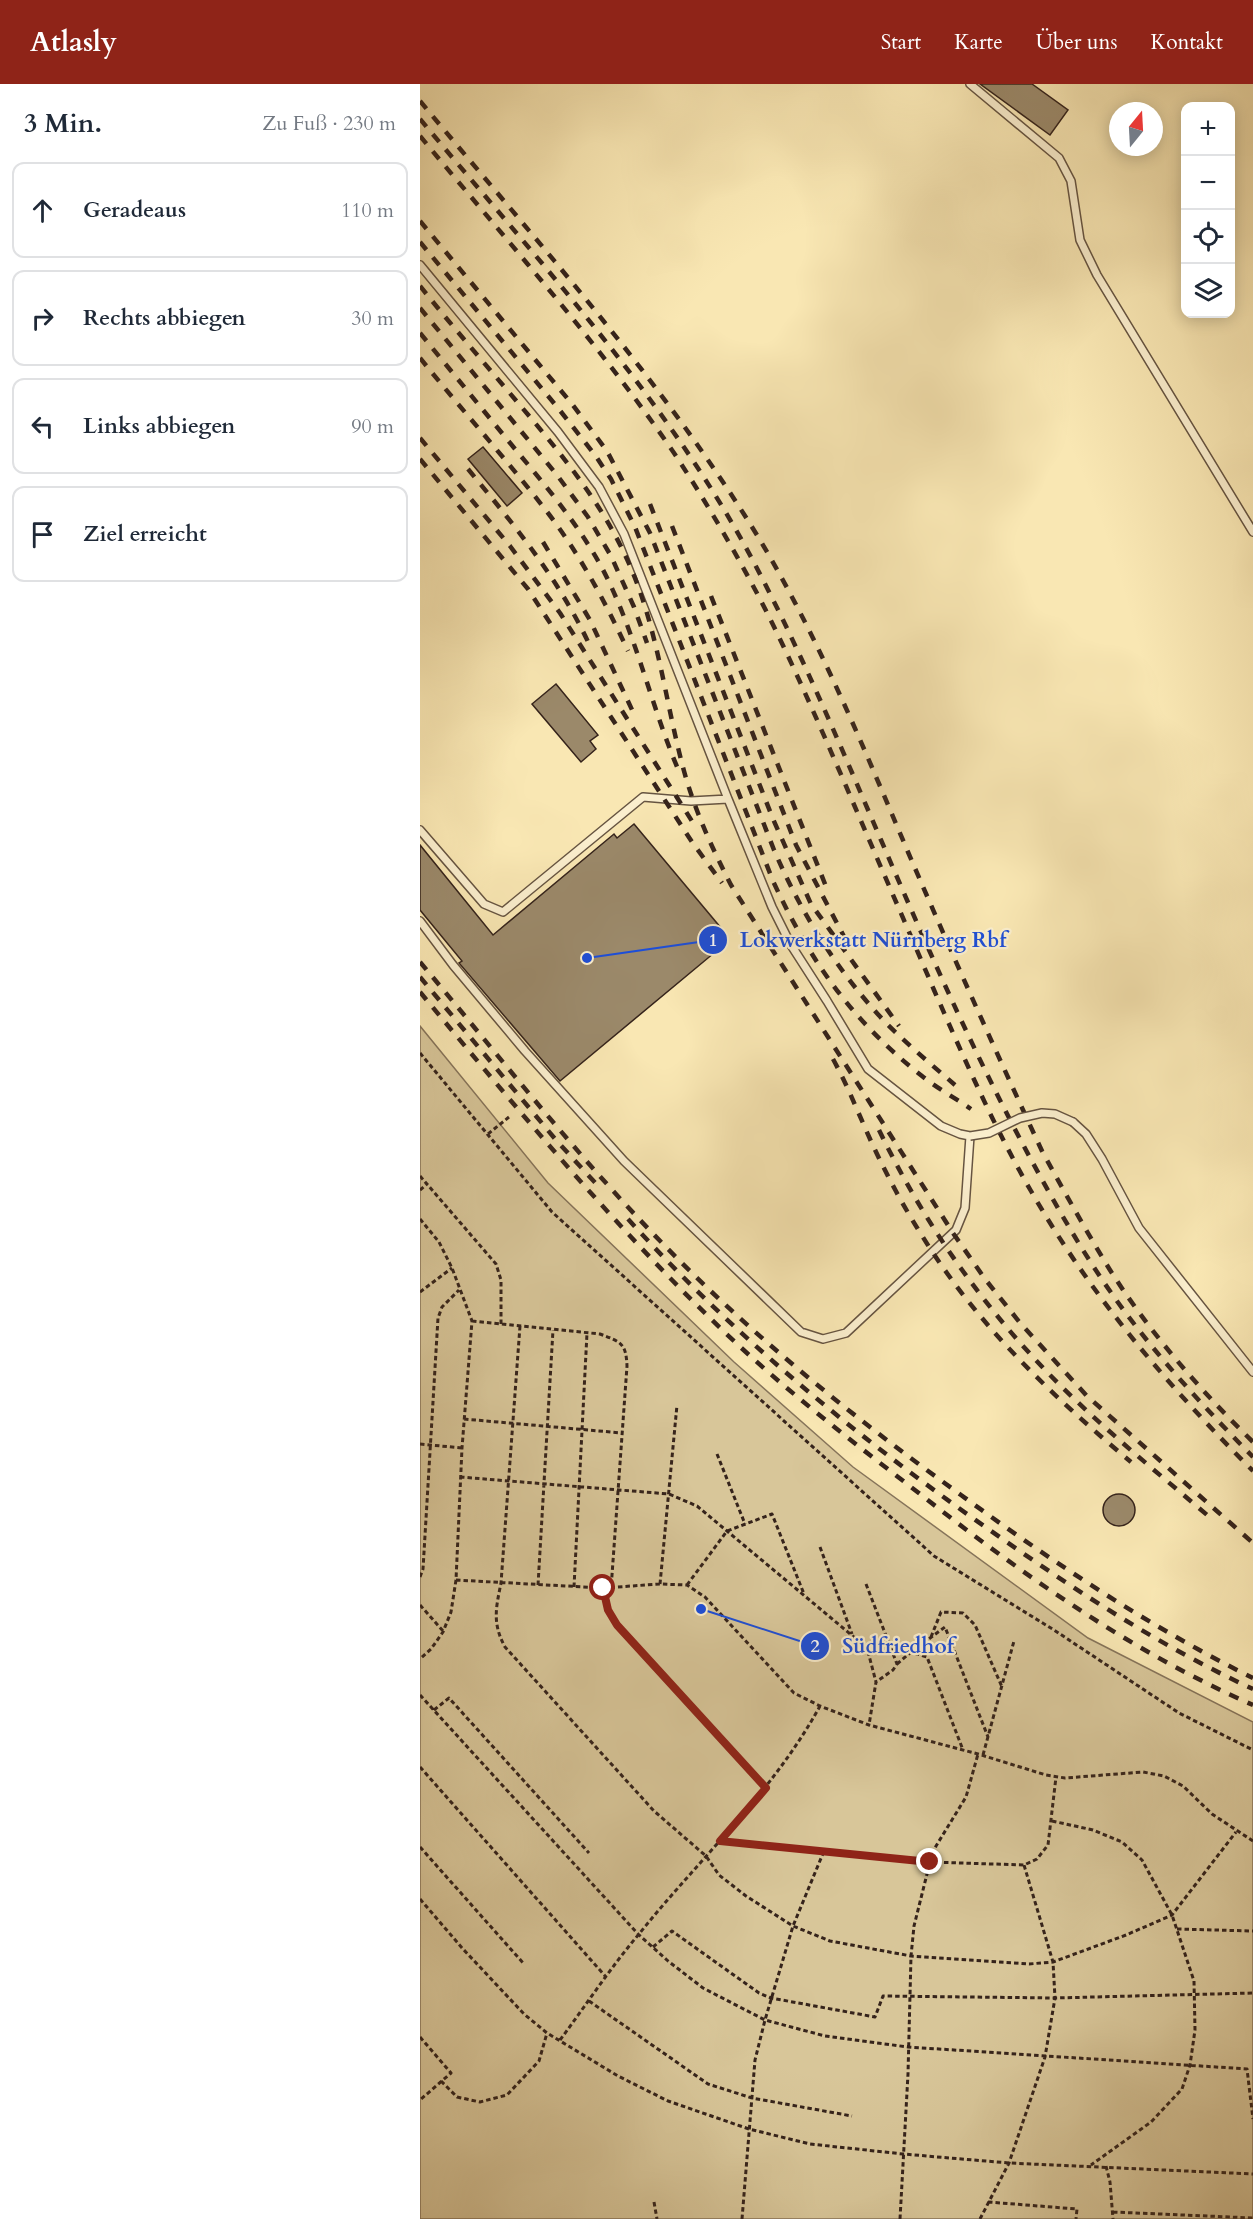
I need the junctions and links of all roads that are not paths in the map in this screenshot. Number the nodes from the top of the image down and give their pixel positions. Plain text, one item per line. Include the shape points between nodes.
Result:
1 (970, 84) edge
2 (420, 265) edge
3 (1253, 532) edge
4 (728, 799) junction
5 (420, 830) edge
6 (420, 921) edge
7 (970, 1136) junction
8 (1253, 1372) edge

1 - 3 lane via 1059,158 1071,181 1080,240 1097,275
2 - 4 lane via 558,432 598,487 624,534
4 - 5 lane via 692,801 643,796 503,912 484,904
4 - 7 lane via 790,945 868,1069 941,1126
6 - 7 lane via 525,1051 624,1161 793,1325 807,1334 823,1339 846,1334 956,1230 965,1208
7 - 8 lane, bridge via 1042,1113 1073,1122 1102,1159 1139,1228

